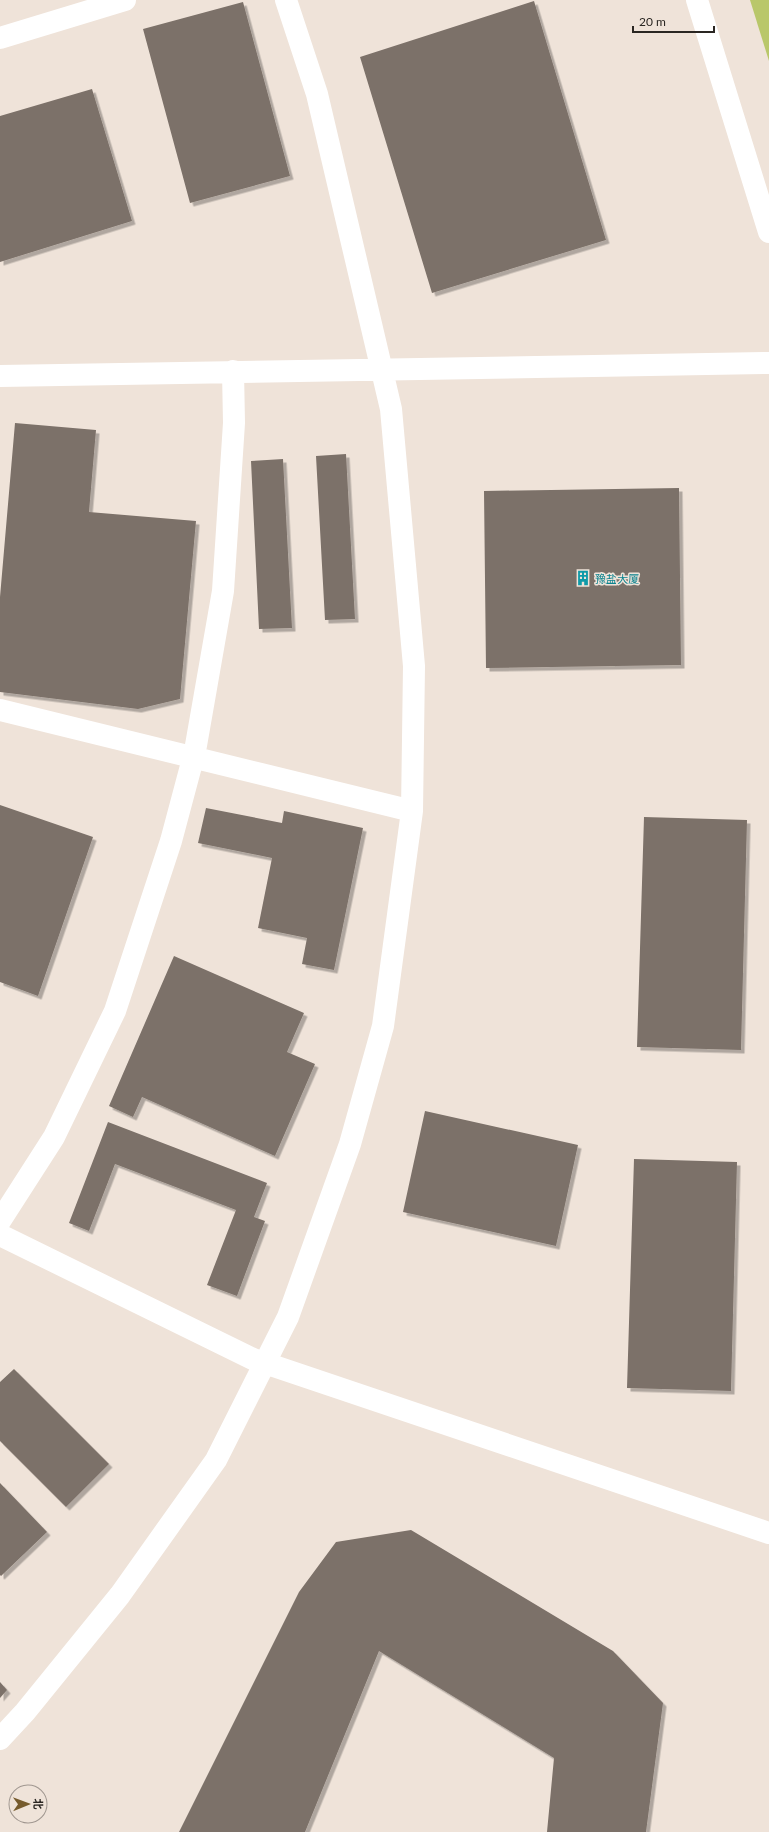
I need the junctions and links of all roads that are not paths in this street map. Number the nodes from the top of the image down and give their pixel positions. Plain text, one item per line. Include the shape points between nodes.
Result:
1 (125, 0) edge
2 (286, 0) edge
3 (697, 0) edge
4 (0, 38) edge
5 (769, 232) edge
6 (769, 363) edge
7 (382, 369) junction
8 (233, 371) junction
9 (0, 376) edge
10 (0, 710) edge
11 (193, 757) junction
12 (412, 811) junction
13 (0, 1221) edge
14 (0, 1235) edge
15 (265, 1363) junction
16 (769, 1533) edge
17 (0, 1739) edge

1 - 4 street
2 - 7 street via 316,94
3 - 5 street
6 - 7 street
7 - 8 street
7 - 12 street via 391,409 414,666
8 - 9 street
8 - 11 street via 234,423 223,591
10 - 11 street
11 - 12 street
11 - 13 street via 171,841 115,1011 54,1137
12 - 15 street via 383,1026 350,1144 288,1317
14 - 15 street
15 - 16 street
15 - 17 street via 216,1460 120,1595

